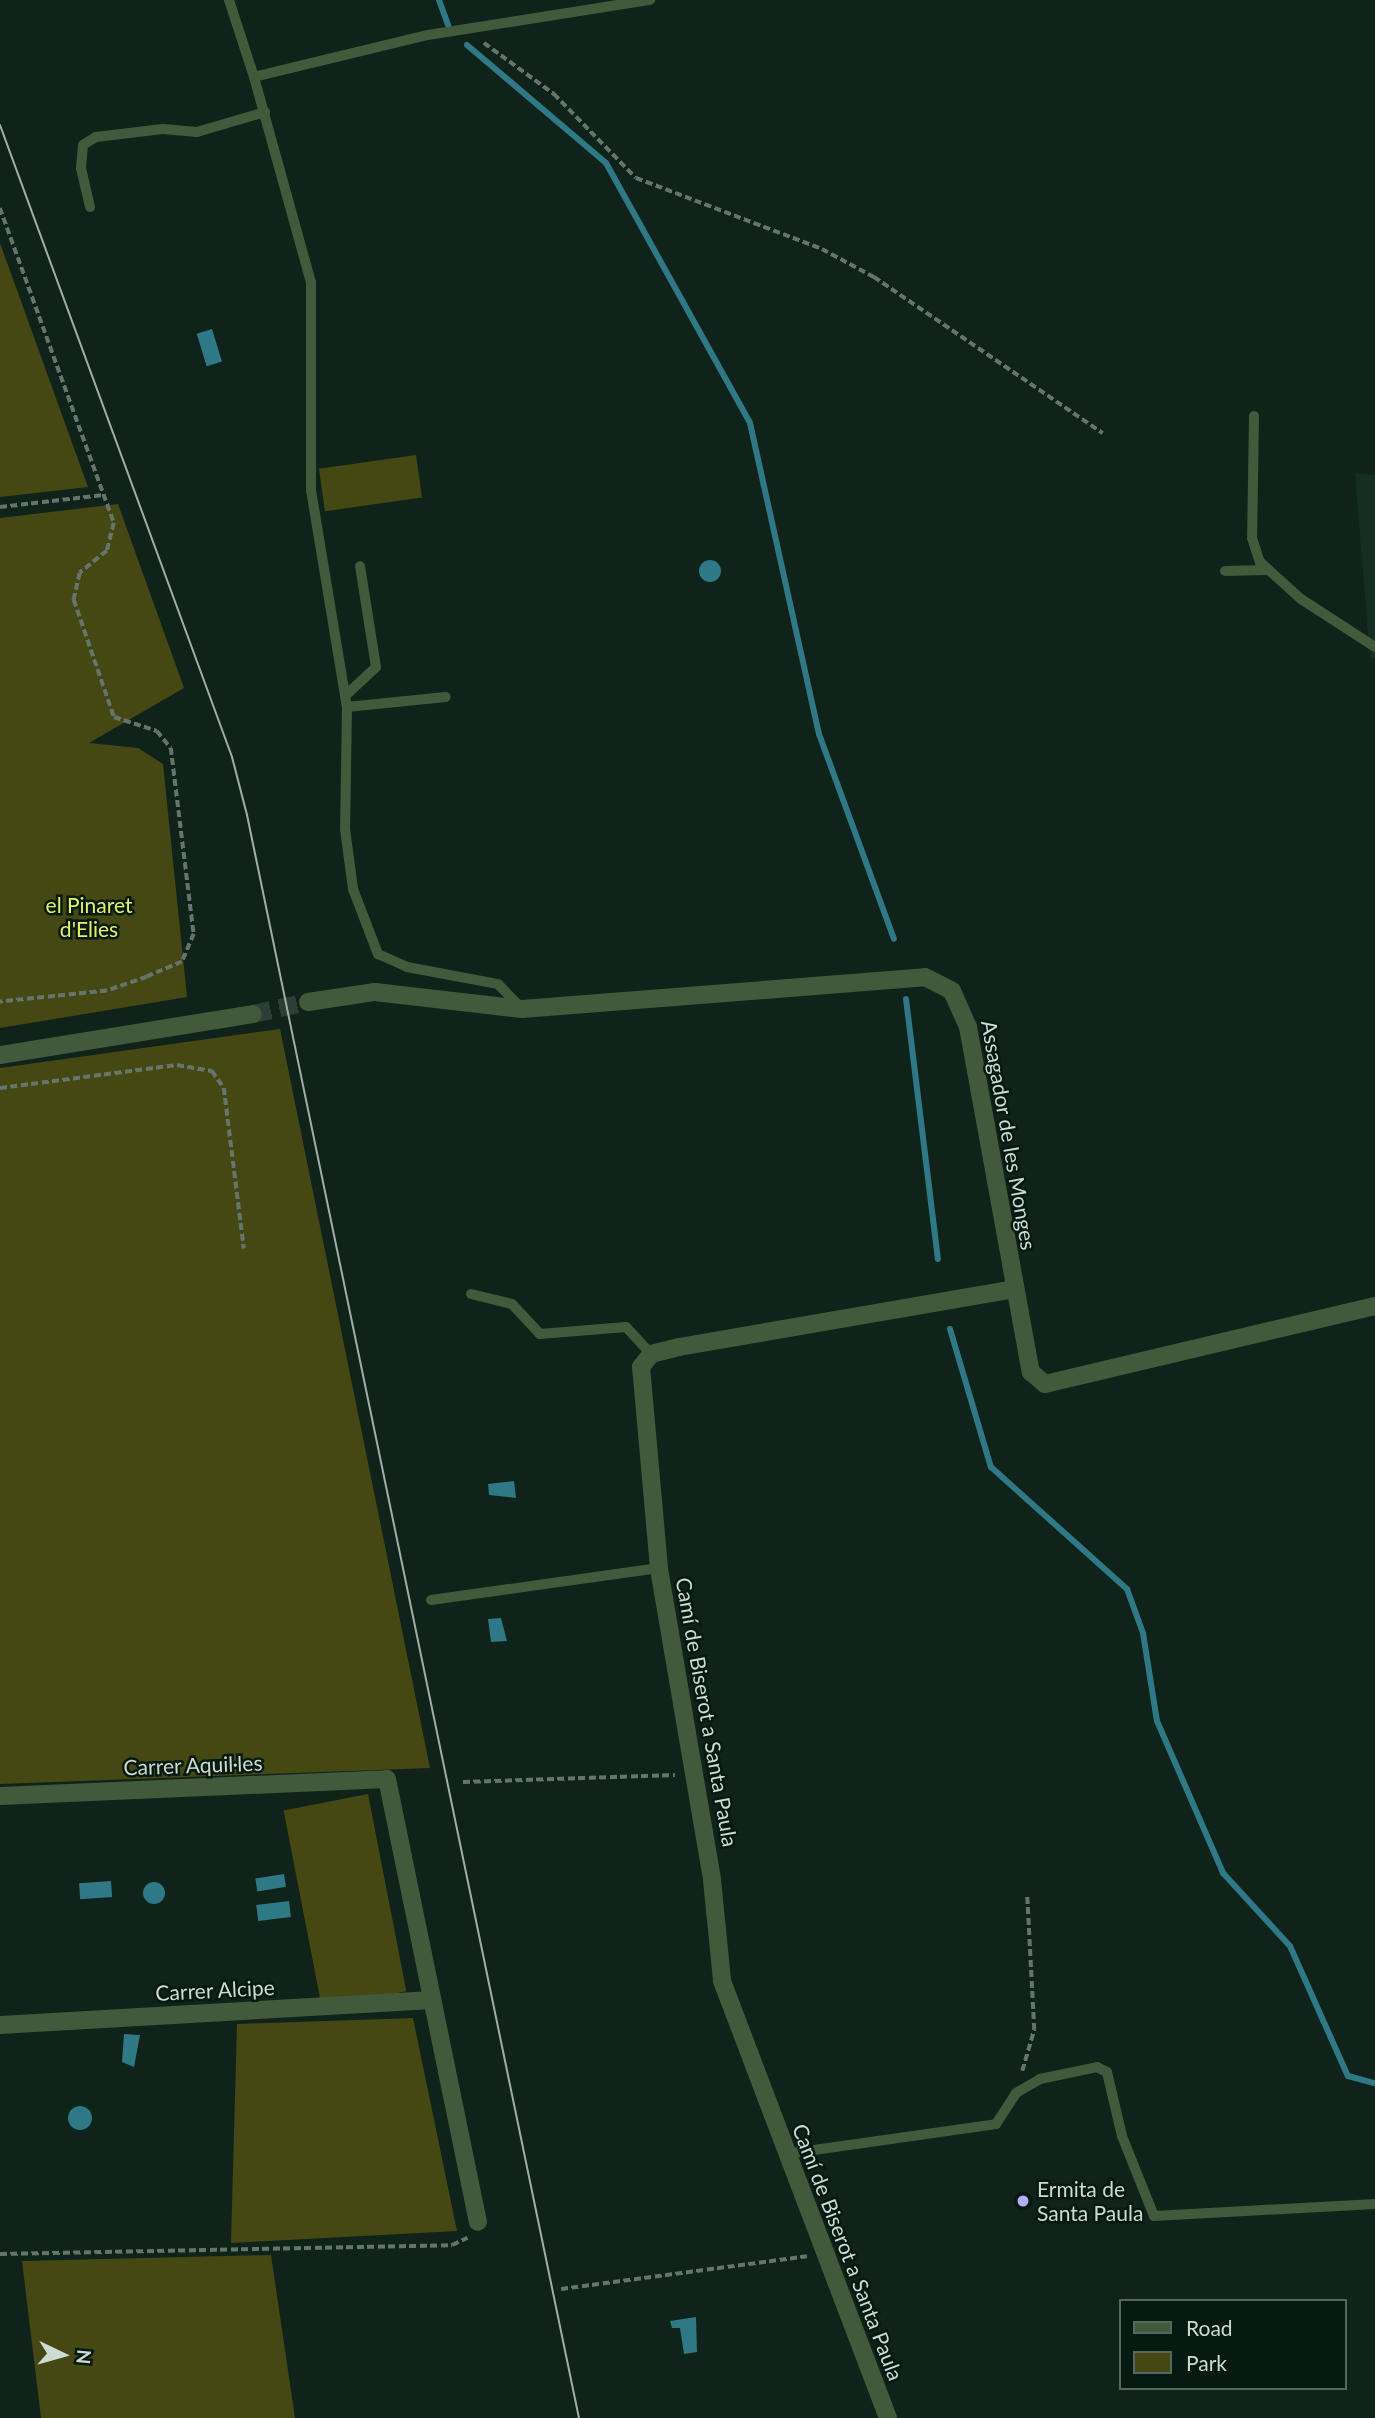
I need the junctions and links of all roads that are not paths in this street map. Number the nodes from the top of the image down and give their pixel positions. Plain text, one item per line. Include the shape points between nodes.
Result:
1 (229, 0) edge
2 (650, 0) edge
3 (254, 77) junction
4 (265, 112) junction
5 (90, 207) dead end
6 (1254, 416) dead end
7 (360, 566) dead end
8 (1266, 570) junction
9 (1225, 571) dead end
10 (1375, 647) edge
11 (445, 697) dead end
12 (346, 701) junction
13 (308, 1002) tunnel mouth
14 (522, 1009) junction
15 (253, 1014) tunnel mouth
16 (0, 1055) edge
17 (1014, 1289) junction
18 (471, 1294) dead end
19 (1375, 1306) edge
20 (651, 1354) junction
21 (659, 1568) junction
22 (431, 1600) dead end
23 (0, 1796) edge
24 (432, 2000) junction
25 (0, 2025) edge
26 (786, 2154) junction
27 (1375, 2204) edge
28 (478, 2222) road end
29 (888, 2418) edge

1 - 3 lane
2 - 3 lane via 468,31
3 - 4 lane
4 - 5 lane via 197,132 163,129 96,137 83,145 81,169
4 - 12 lane via 311,282 311,490
6 - 8 lane via 1252,538
7 - 12 lane via 376,667
8 - 9 lane
8 - 10 lane
11 - 12 lane
12 - 14 lane via 345,829 360,915 378,954 407,967 498,984
13 - 14 street, Assagador de les Monges via 375,992
14 - 17 street, Assagador de les Monges via 912,975 936,981 953,991 968,1027
15 - 16 street
17 - 19 street, Assagador de les Monges via 1031,1372 1054,1384
17 - 20 street
18 - 20 lane via 512,1304 540,1334 626,1327
20 - 21 street, Camí de Biserot a Santa Paula via 641,1367
21 - 22 lane
21 - 26 street, Camí de Biserot a Santa Paula via 695,1774 722,1980
23 - 24 street, Carrer Aquil·les via 387,1779
24 - 25 street, Carrer Alcipe
24 - 28 street
26 - 27 lane via 996,2124 1016,2093 1040,2079 1097,2067 1107,2071 1122,2136 1154,2216
26 - 29 street, Camí de Biserot a Santa Paula

